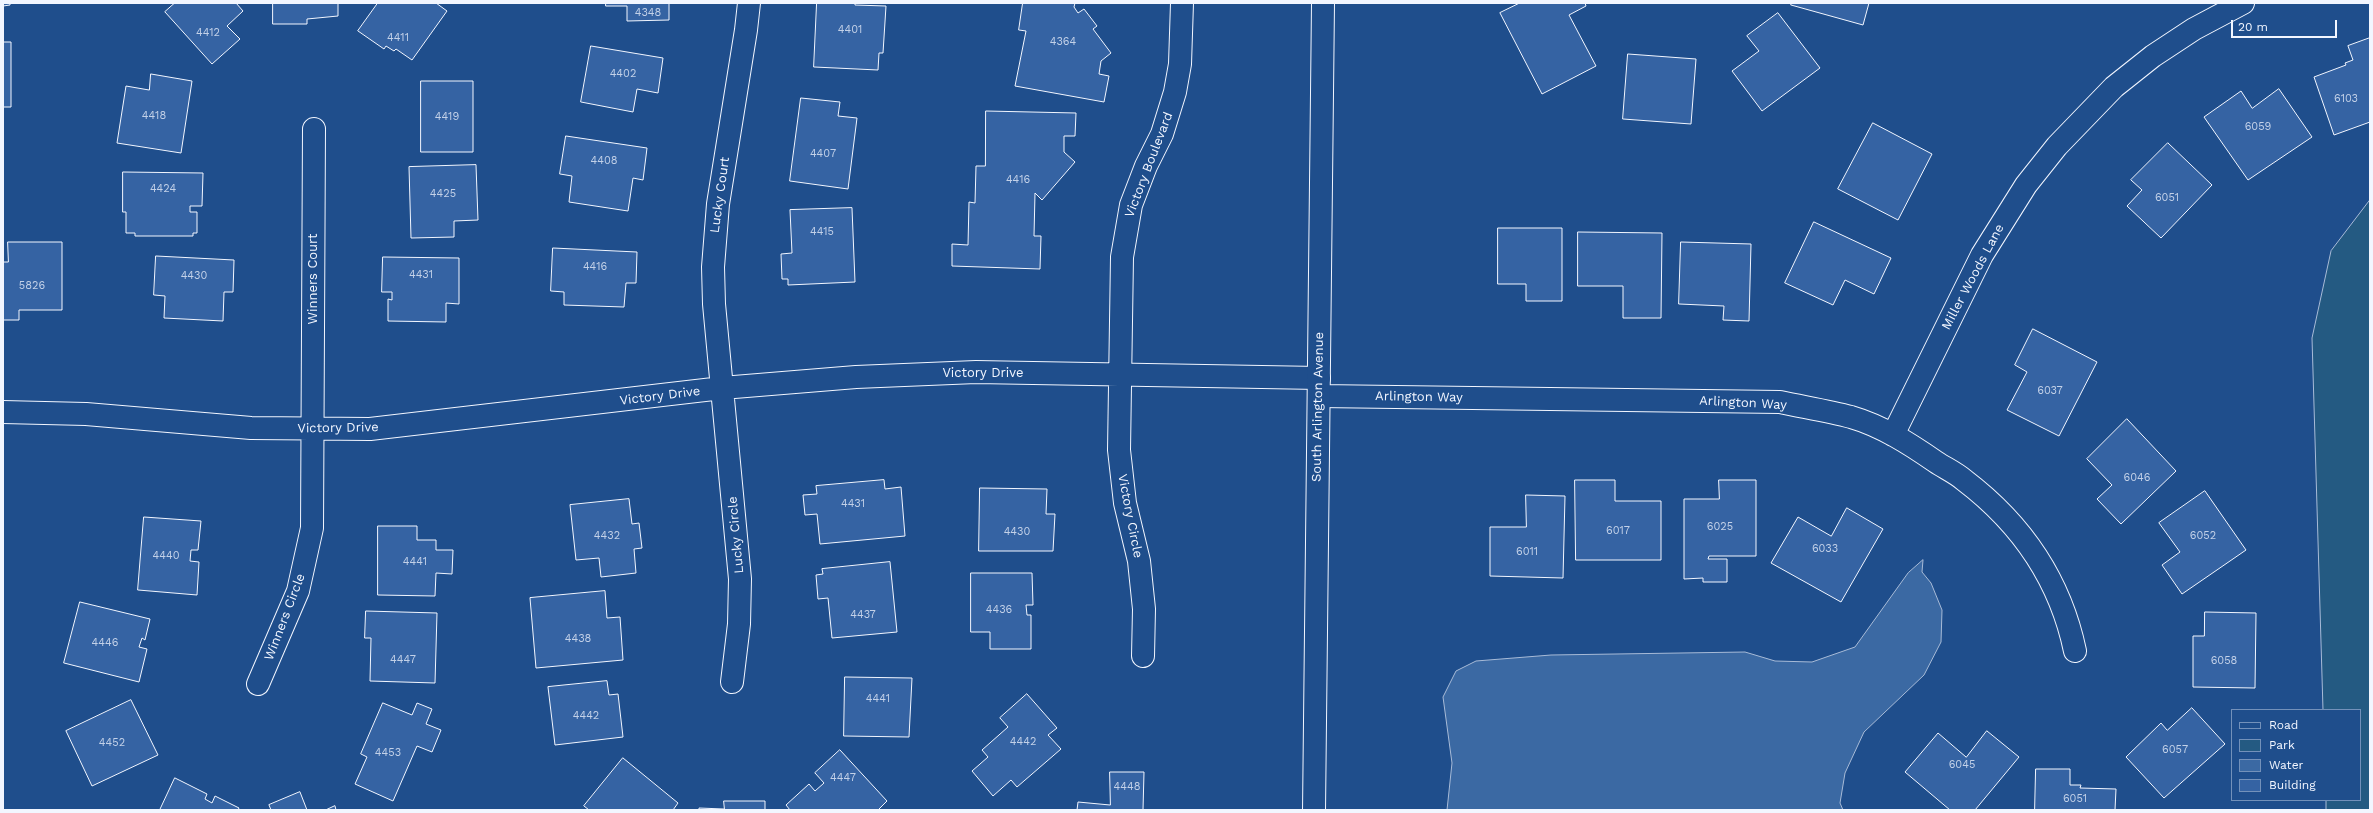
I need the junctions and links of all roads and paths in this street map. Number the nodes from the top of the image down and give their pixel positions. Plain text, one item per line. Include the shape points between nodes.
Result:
1 (749, 3) edge
2 (1182, 3) edge
3 (1323, 3) edge
4 (2239, 4) edge
5 (314, 129) dead end
6 (1120, 376) junction
7 (1319, 387) junction
8 (722, 388) junction
9 (3, 412) edge
10 (312, 430) junction
11 (1892, 435) junction
12 (2075, 650) dead end
13 (1142, 656) dead end
14 (732, 682) dead end
15 (258, 684) dead end
16 (1314, 810) edge

1 - 8 street, Lucky Court via 714,241 714,304
2 - 6 street, Victory Boulevard via 1180,64 1175,92 1162,134 1131,205 1124,236
3 - 7 street, South Arlington Avenue
4 - 11 street, Miller Woods Lane via 2153,56 2114,87 2057,146 2026,184 1982,255
5 - 10 street, Winners Court
6 - 7 street, Victory Drive
6 - 8 street, Victory Drive via 923,373
6 - 13 street, Victory Circle via 1120,471 1139,561 1144,609
7 - 11 street, Arlington Way via 1780,402 1852,418
7 - 16 street, South Arlington Avenue
8 - 10 street, Victory Drive via 370,429
8 - 14 street, Lucky Circle via 740,579 739,624
9 - 10 street, Victory Drive via 86,414 251,428
10 - 15 street, Winners Circle via 314,501 307,554 298,591
11 - 12 street, Arlington Way via 1963,479 2010,519 2045,568 2062,605

